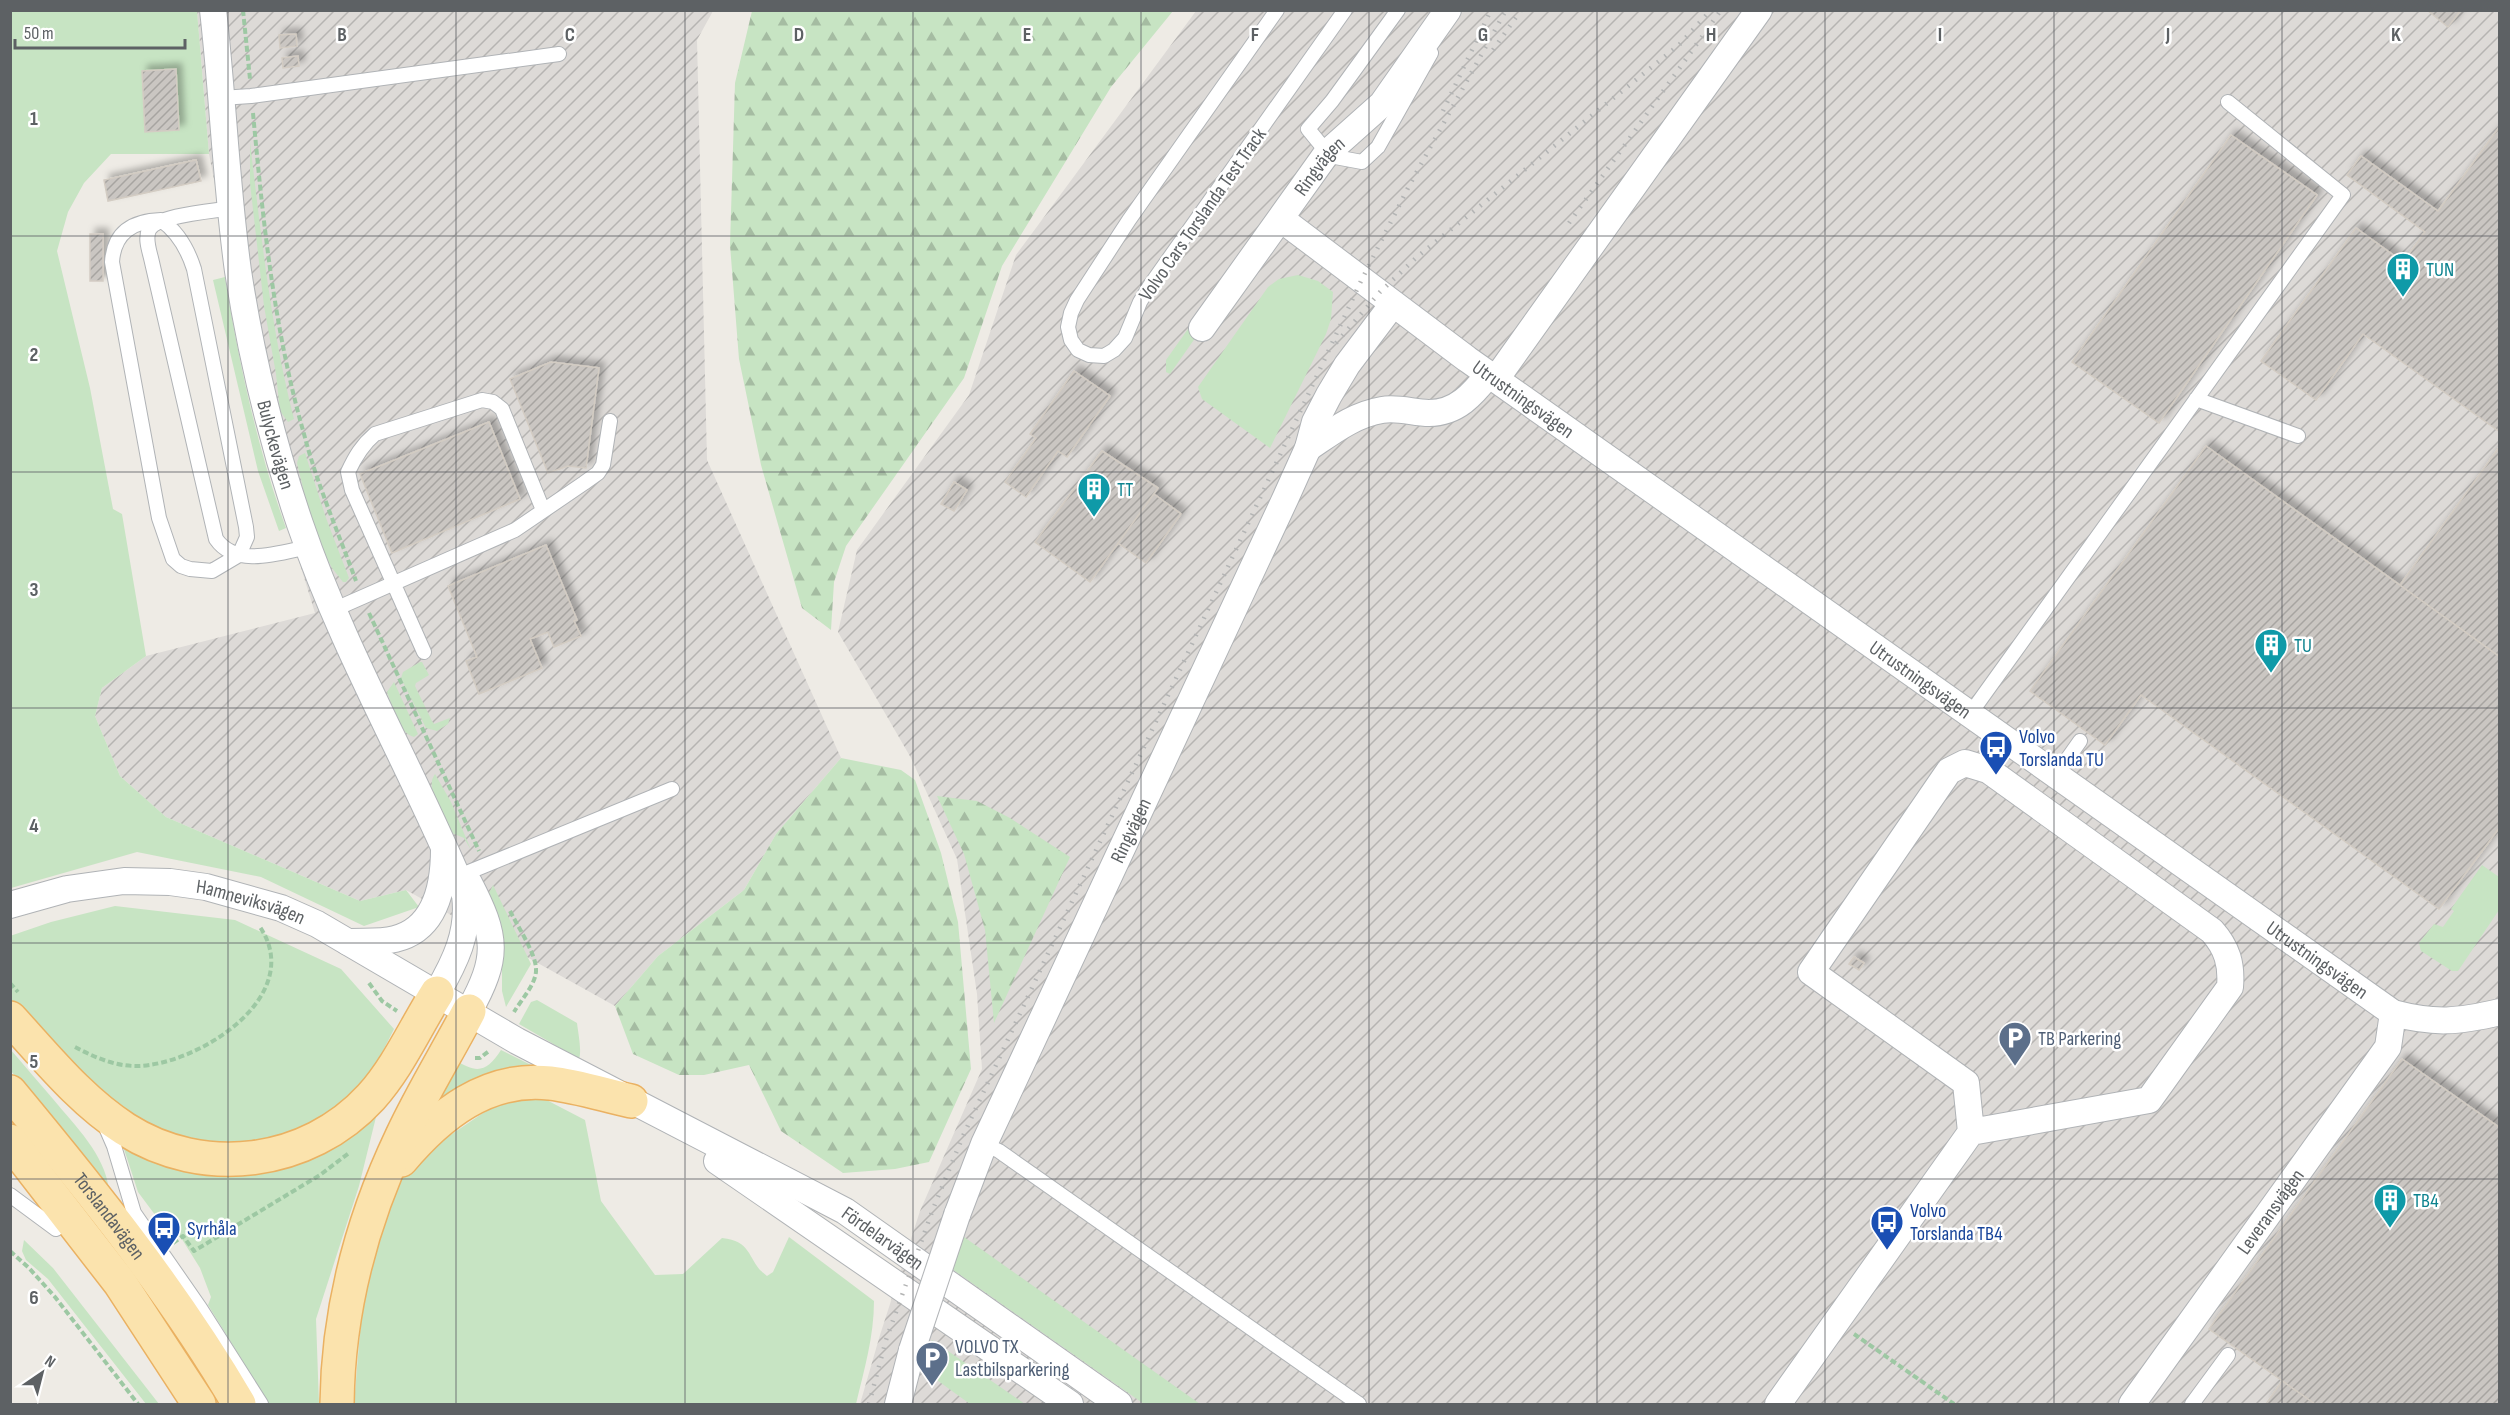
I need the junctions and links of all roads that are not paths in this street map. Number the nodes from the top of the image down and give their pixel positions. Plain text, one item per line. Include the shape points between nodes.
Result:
1 (213, 10) edge
2 (1278, 10) edge
3 (1345, 10) edge
4 (1398, 10) edge
5 (1448, 10) edge
6 (1455, 10) edge
7 (1759, 10) edge
8 (560, 54) dead end
9 (221, 98) junction
10 (2228, 102) dead end
11 (1327, 153) junction
12 (232, 208) junction
13 (1281, 219) junction
14 (161, 220) junction
15 (1393, 304) junction
16 (1417, 322) joint
17 (1202, 328) dead end
18 (1492, 376) junction
19 (2196, 399) junction
20 (610, 421) dead end
21 (2298, 436) dead end
22 (1308, 448) junction
23 (543, 510) junction
24 (308, 547) junction
25 (239, 555) junction
26 (393, 584) junction
27 (333, 610) junction
28 (424, 652) dead end
29 (1970, 714) junction
30 (2080, 741) dead end
31 (2056, 775) junction
32 (672, 789) dead end
33 (454, 863) junction
34 (15, 903) edge
35 (348, 942) junction
36 (437, 993) junction
37 (15, 1006) edge
38 (469, 1011) junction
39 (2499, 1012) edge
40 (2393, 1013) junction
41 (10, 1092) edge
42 (630, 1101) junction
43 (97, 1109) junction
44 (1971, 1132) junction
45 (10, 1141) edge
46 (984, 1144) junction
47 (10, 1172) edge
48 (381, 1184) junction
49 (10, 1196) edge
50 (56, 1229) junction
51 (2228, 1355) dead end
52 (177, 1404) edge
53 (199, 1404) edge
54 (239, 1404) edge
55 (261, 1404) edge
56 (337, 1404) edge
57 (898, 1404) edge
58 (1070, 1404) edge
59 (1119, 1404) edge
60 (1359, 1404) edge
61 (1778, 1404) edge
62 (2132, 1404) edge
63 (2192, 1404) edge

1 - 9 street, Bulyckevägen
2 - 3 lane, Volvo Cars Torslanda Test Track via 1129,219 1077,300 1068,327 1078,350 1104,356 1122,343 1149,287
4 - 11 lane via 1308,129
5 - 11 street, Ringvägen via 1382,104
6 - 11 lane via 1378,147 1362,162
7 - 18 street
8 - 9 lane
9 - 12 street, Bulyckevägen
10 - 19 lane via 2343,195
11 - 13 street, Ringvägen
12 - 14 lane
12 - 24 street, Bulyckevägen via 238,270 262,395
13 - 15 street, Ringvägen
13 - 17 street
14 - 25 lane via 179,238 194,269 246,527 247,537
14 - 25 lane via 147,236 216,539 223,549
14 - 25 lane via 137,223 128,229 113,249 112,262 159,518 173,559 181,566 212,571
15 - 16 street, Ringvägen
15 - 22 street, Ringvägen via 1329,395
16 - 18 street, Utrustningsvägen
18 - 22 street via 1452,409 1429,413 1383,409 1348,420
18 - 29 street, Utrustningsvägen
19 - 21 lane
19 - 29 lane
20 - 23 lane via 603,465 598,473
22 - 46 street, Ringvägen
23 - 26 lane via 515,530
23 - 26 lane via 502,409 493,402 482,400 375,434 356,454 348,472
24 - 25 lane via 259,557
24 - 27 street, Bulyckevägen
26 - 27 lane
26 - 28 lane
27 - 33 street, Bulyckevägen
29 - 31 street, Utrustningsvägen
30 - 31 lane
31 - 40 street, Utrustningsvägen
32 - 33 lane
33 - 35 street, Bulyckevägen via 430,915 420,927 396,939
33 - 36 street, Bulyckevägen via 465,895 465,923 459,952
33 - 38 street, Bulyckevägen via 487,921 491,952 487,976
34 - 35 street, Hamneviksvägen via 92,885 170,882 206,887 281,908
35 - 36 street, Hamneviksvägen
36 - 38 street, Hamneviksvägen
36 - 43 main road via 396,1064 370,1098 342,1124 292,1149 241,1160 190,1156 149,1142
37 - 43 main road via 71,1084
38 - 42 street, Fördelarvägen
38 - 48 main road via 426,1088
39 - 40 street, Utrustningsvägen via 2461,1021 2422,1021
40 - 62 street, Leveransvägen via 2388,1047
41 - 54 main road, Torslandavägen via 128,1238
42 - 48 main road via 551,1083 512,1083 493,1088 444,1116 419,1138
42 - 58 street, Fördelarvägen
42 - 59 street, Fördelarvägen via 845,1210
43 - 55 lane via 114,1146 134,1213
44 - 44 street via 2149,1100 2230,987 2232,971 2224,948 2212,931 1988,770 1965,763 1949,771 1811,972 1966,1083
44 - 61 street
45 - 53 main road, Torslandavägen via 120,1283
46 - 57 street, Ringvägen, bridge via 912,1350
46 - 60 lane
47 - 50 main road
48 - 56 main road via 350,1285
49 - 50 lane
50 - 52 main road
51 - 63 lane

